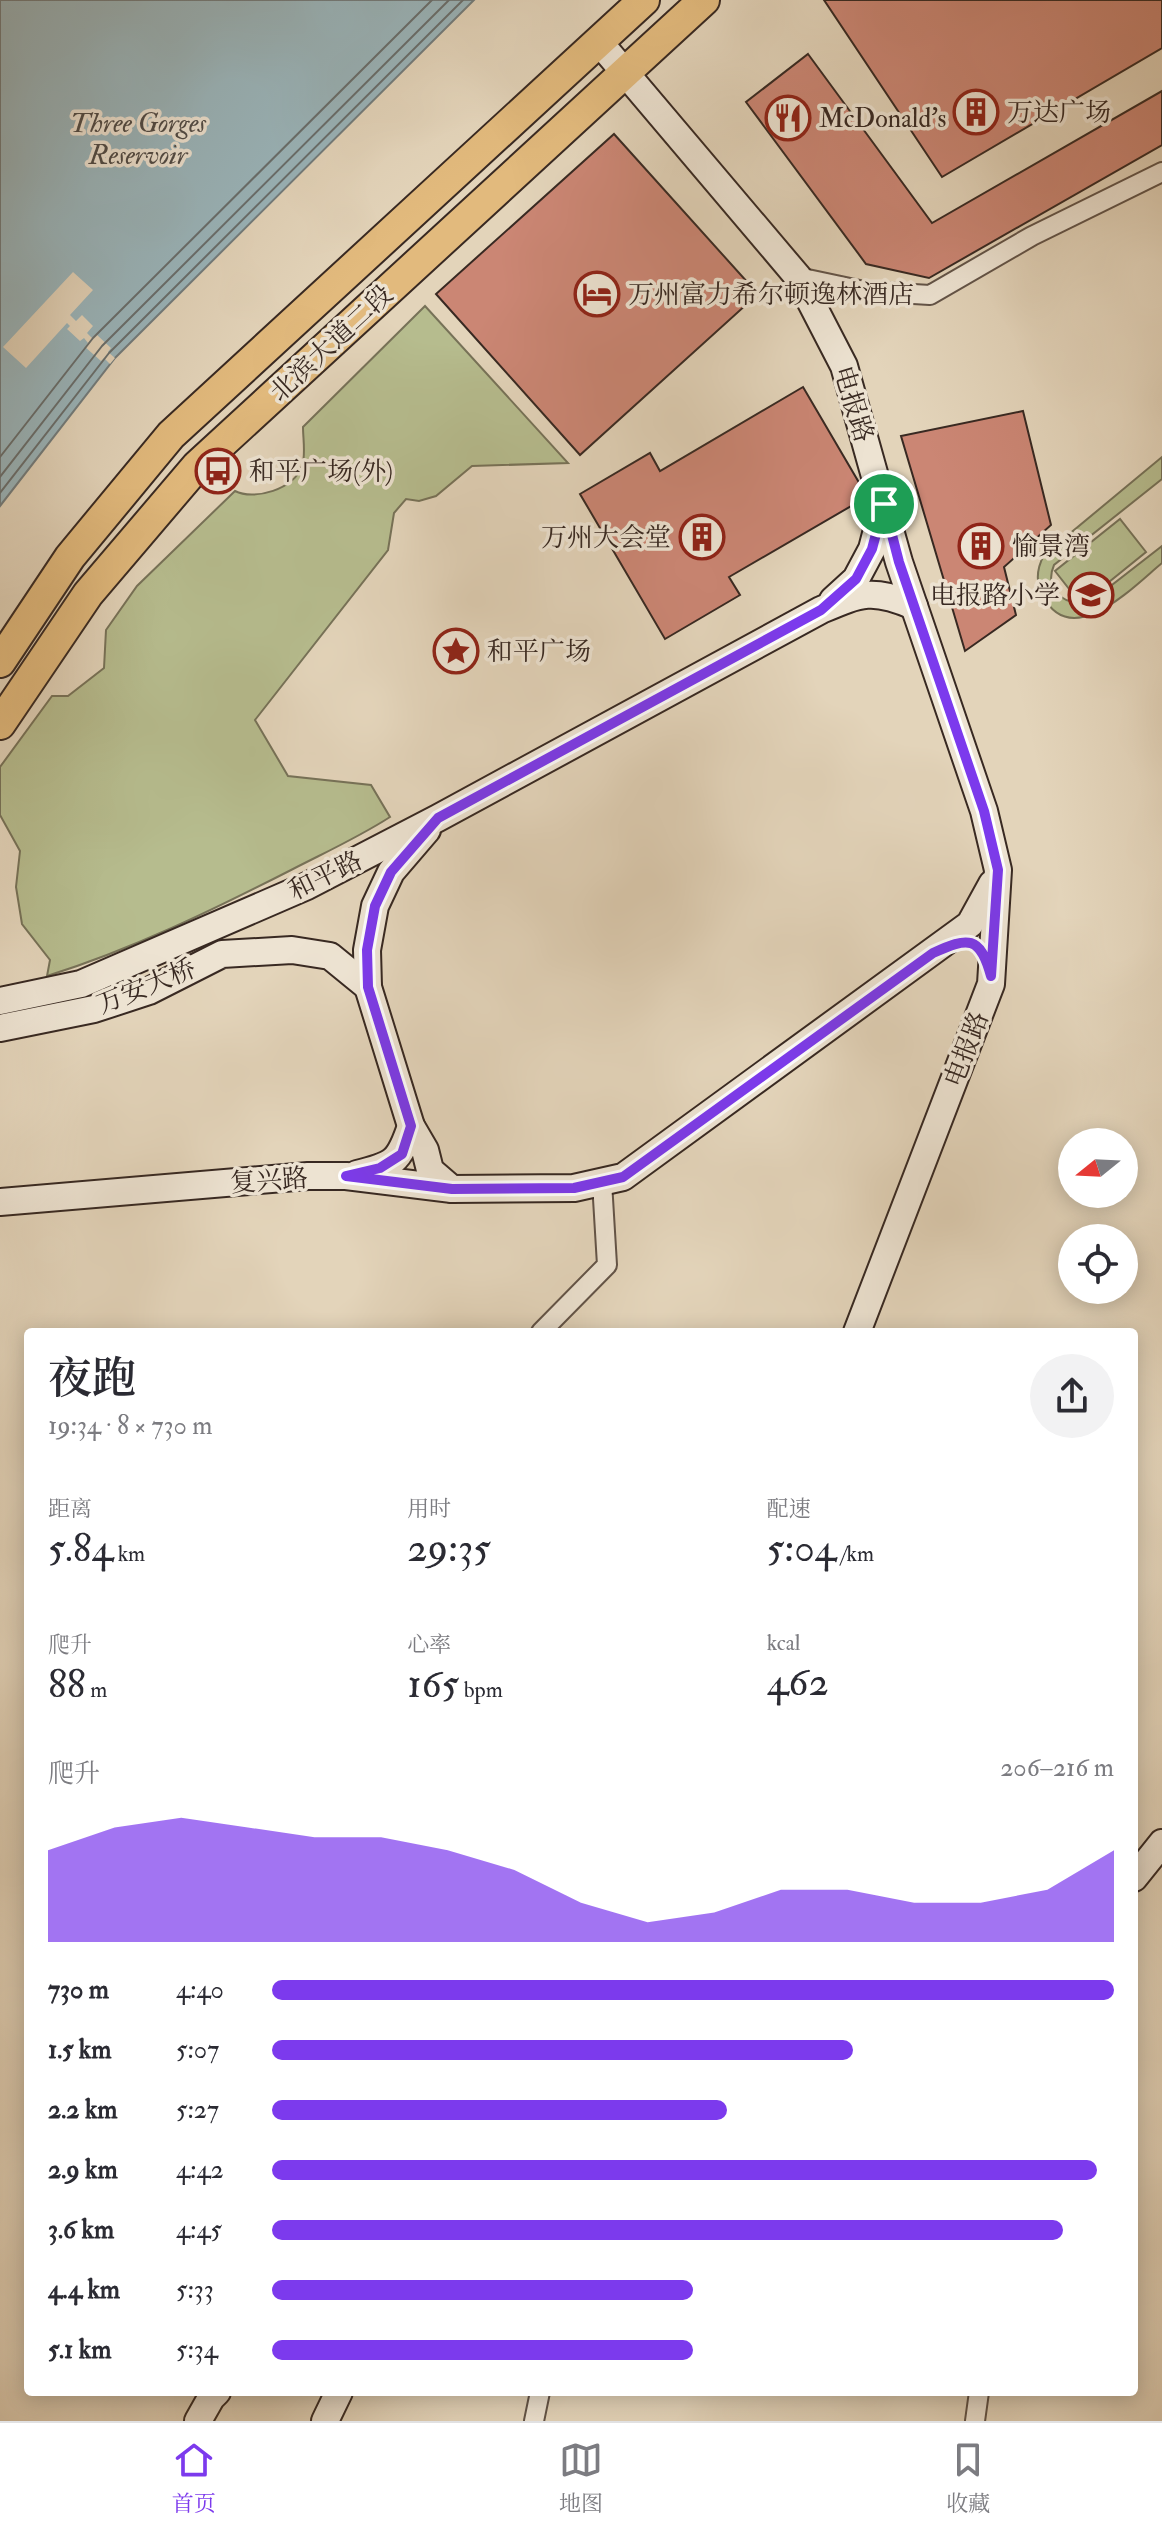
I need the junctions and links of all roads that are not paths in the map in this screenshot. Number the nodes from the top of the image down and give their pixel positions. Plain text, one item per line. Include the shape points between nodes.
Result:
1 (644, 0) edge
2 (704, 0) edge
3 (599, 42) junction
4 (625, 73) junction
5 (1162, 172) edge
6 (798, 277) junction
7 (884, 504) junction
8 (914, 606) junction
9 (821, 610) junction
10 (0, 662) edge
11 (0, 724) edge
12 (438, 818) junction
13 (998, 870) junction
14 (250, 910) joint
15 (933, 953) junction
16 (991, 976) junction
17 (368, 987) junction
18 (0, 1001) edge
19 (0, 1028) edge
20 (411, 1126) junction
21 (346, 1176) junction
22 (602, 1182) junction
23 (452, 1189) junction
24 (0, 1202) edge
25 (545, 1328) edge
26 (859, 1328) edge
27 (1162, 1843) edge
28 (1138, 1873) edge
29 (213, 2396) edge
30 (337, 2396) edge
31 (539, 2396) edge
32 (978, 2396) edge
33 (198, 2421) edge
34 (325, 2421) edge
35 (534, 2421) edge
36 (975, 2421) edge

1 - 3 main road, 北滨大道二段
2 - 4 main road, 北滨大道二段
3 - 4 main road, 电报路
3 - 10 main road, 北滨大道二段 via 171,435 70,557
4 - 6 main road, 电报路
4 - 11 main road, 北滨大道二段 via 197,466 88,594
5 - 6 street via 1032,236 930,295 864,291
6 - 7 main road, 电报路 via 844,366
7 - 8 main road, 电报路
7 - 9 main road, 和平路 via 872,549 856,579
8 - 9 main road, 和平路 via 887,594 857,594
8 - 13 main road, 电报路 via 984,811
9 - 12 main road, 和平路
12 - 14 main road, 和平路
12 - 17 main road via 391,872 375,906 367,950
13 - 15 main road, 复兴路 via 970,924
13 - 16 main road, 电报路
14 - 18 main road, 万安大桥 via 81,984
15 - 16 main road via 962,940 975,943
15 - 22 main road, 复兴路 via 623,1177
16 - 26 main road, 电报路
17 - 19 main road, 万安大桥 via 330,956 292,950 222,954 149,991 94,1009
17 - 20 main road
20 - 21 main road via 402,1154 380,1168
20 - 23 main road via 430,1170
21 - 23 main road, 复兴路
21 - 24 main road, 复兴路
22 - 23 main road, 复兴路 via 574,1188
22 - 25 street via 607,1265
27 - 28 main road
29 - 33 main road
30 - 34 main road
31 - 35 street
32 - 36 street

